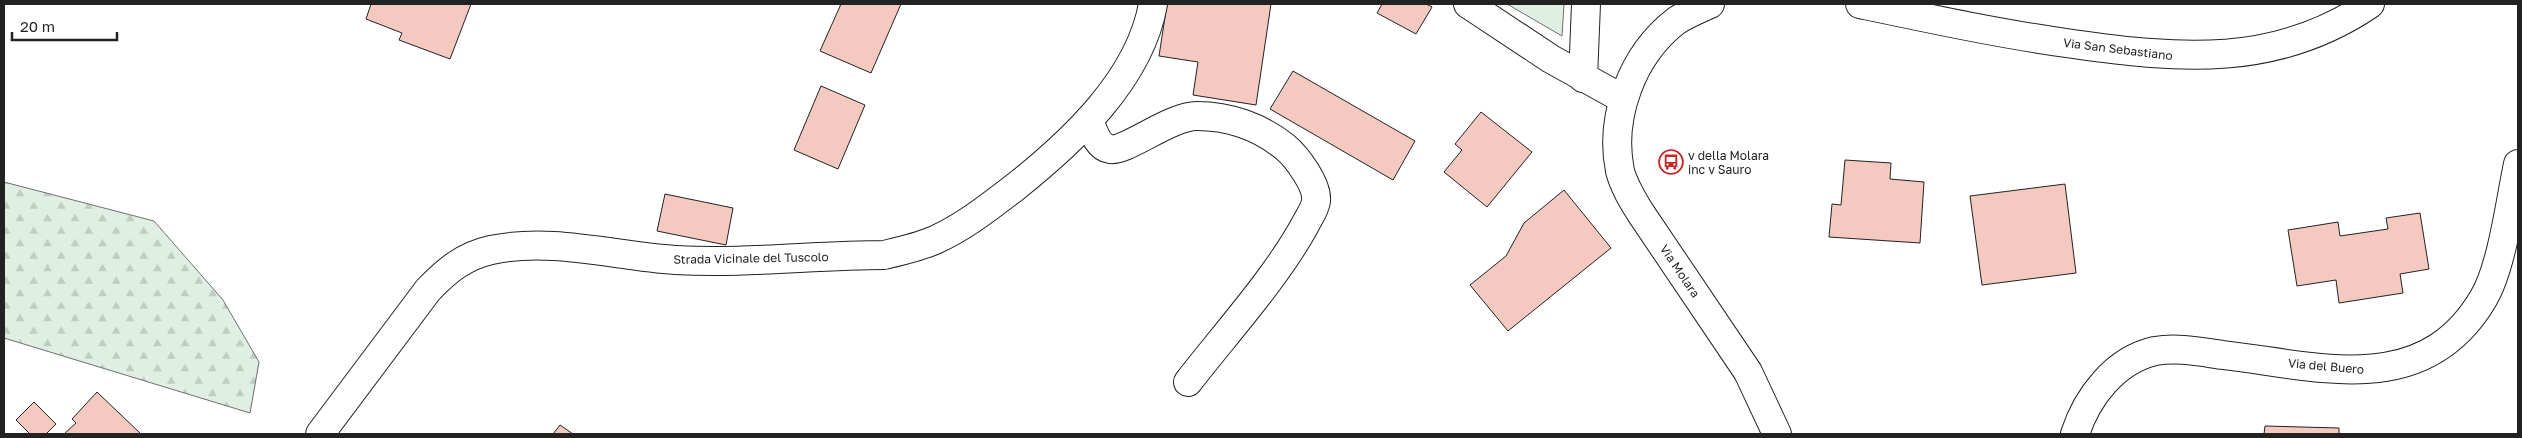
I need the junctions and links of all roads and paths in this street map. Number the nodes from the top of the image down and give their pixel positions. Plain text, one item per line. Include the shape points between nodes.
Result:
1 (1153, 4) edge
2 (1468, 4) edge
3 (1586, 4) edge
4 (1710, 4) edge
5 (1860, 4) edge
6 (2370, 4) edge
7 (1583, 78) junction
8 (1623, 99) junction
9 (1089, 120) junction
10 (2518, 164) edge
11 (1188, 382) dead end
12 (320, 434) edge
13 (1777, 434) edge
14 (2075, 434) edge

1 - 9 street, Strada Vicinale del Tuscolo via 1148,29 1131,63
2 - 7 street
3 - 7 street
4 - 8 street via 1677,20 1663,33 1639,65
5 - 6 street, Via San Sebastiano via 2030,38 2189,56 2275,46 2334,25
7 - 8 street
8 - 13 street, Via Molara via 1617,145 1620,171 1630,195 1748,372
9 - 11 street via 1102,145 1110,150 1171,122 1195,116 1248,125 1276,139 1289,150 1315,189 1314,206 1293,248
9 - 12 street, Strada Vicinale del Tuscolo via 1054,155 980,213 934,240 884,255 709,261 544,245 506,247 476,254 448,270 428,290
10 - 14 street, Via del Buero via 2488,291 2466,323 2426,355 2395,367 2361,370 2190,350 2156,351 2129,362 2106,380 2086,406

